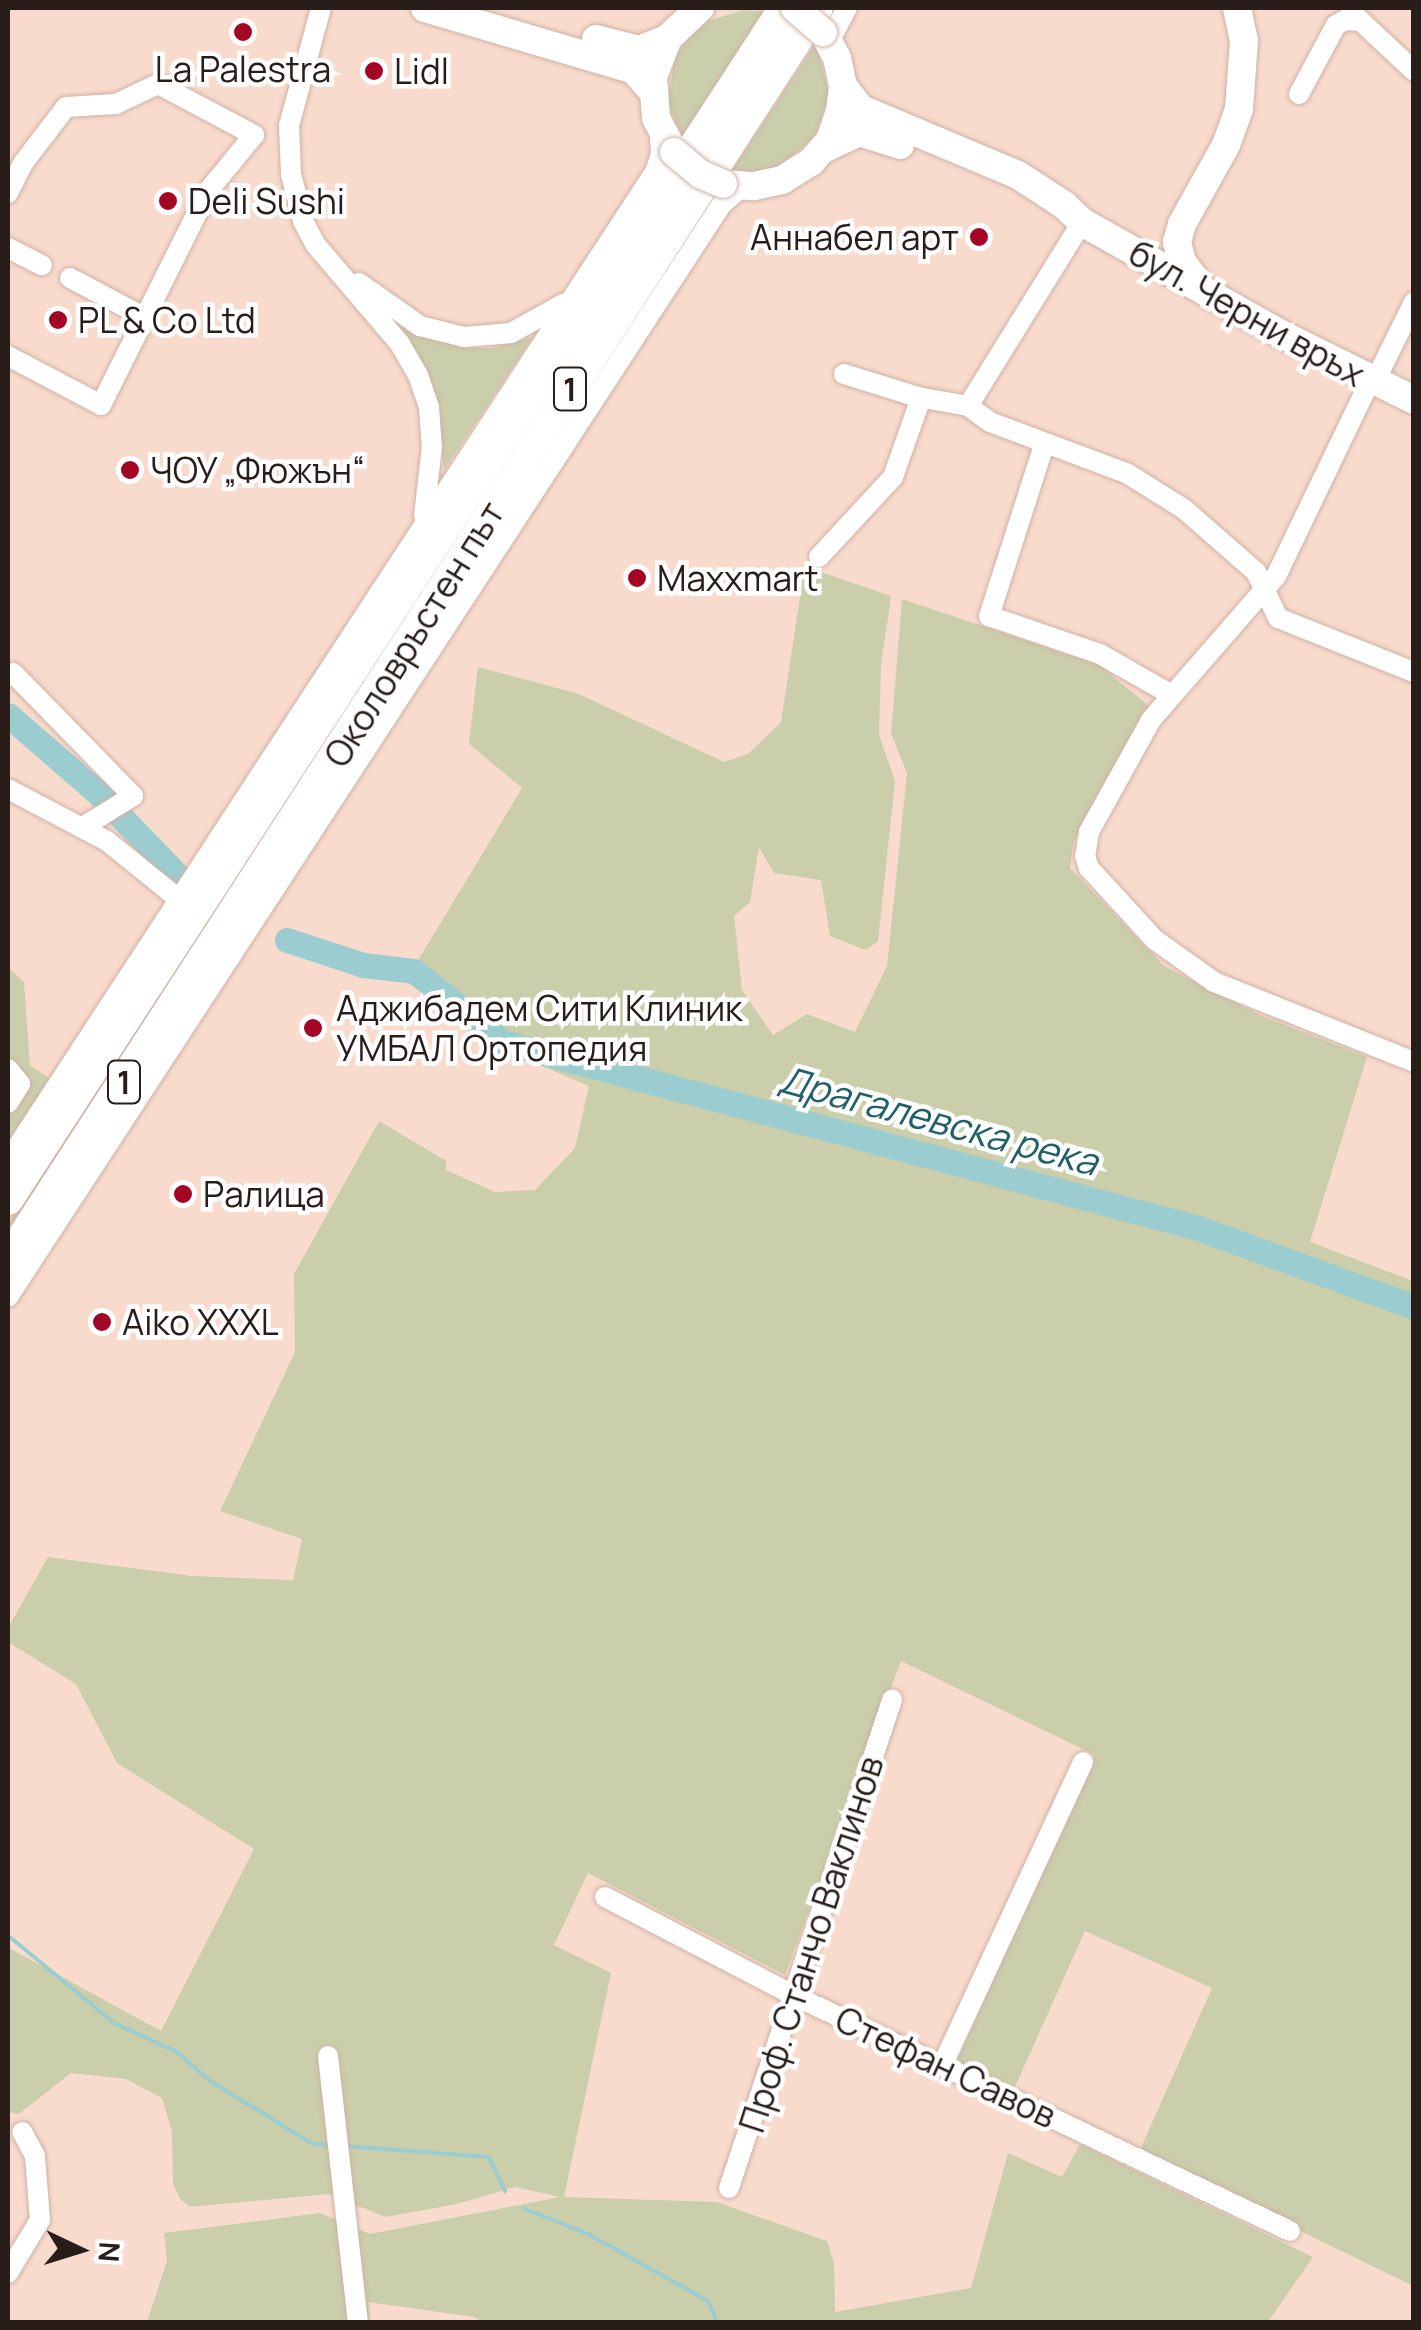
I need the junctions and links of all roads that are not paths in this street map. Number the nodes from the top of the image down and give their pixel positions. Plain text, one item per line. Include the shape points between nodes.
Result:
1 (321, 8) edge
2 (425, 8) edge
3 (484, 8) edge
4 (700, 8) edge
5 (784, 8) edge
6 (794, 8) edge
7 (847, 8) edge
8 (1238, 8) edge
9 (1353, 14) edge
10 (825, 30) edge
11 (668, 38) junction
12 (1414, 71) edge
13 (843, 86) junction
14 (652, 90) junction
15 (1299, 94) dead end
16 (289, 126) junction
17 (659, 127) junction
18 (254, 135) junction
19 (822, 150) junction
20 (733, 185) junction
21 (8, 193) edge
22 (1082, 222) junction
23 (8, 248) edge
24 (333, 265) junction
25 (42, 266) dead end
26 (70, 278) dead end
27 (1206, 291) junction
28 (572, 298) junction
29 (1414, 302) edge
30 (142, 316) junction
31 (8, 356) edge
32 (844, 374) dead end
33 (1372, 382) junction
34 (921, 398) junction
35 (1414, 400) edge
36 (968, 406) junction
37 (1044, 445) junction
38 (421, 528) junction
39 (820, 557) dead end
40 (1264, 594) junction
41 (360, 658) junction
42 (1414, 672) edge
43 (13, 673) dead end
44 (383, 683) junction
45 (1170, 694) junction
46 (294, 729) junction
47 (352, 766) junction
48 (8, 789) edge
49 (326, 806) junction
50 (83, 828) junction
51 (260, 875) junction
52 (181, 901) junction
53 (131, 1013) junction
54 (1414, 1062) edge
55 (8, 1069) edge
56 (8, 1102) edge
57 (11, 1150) edge
58 (8, 1200) edge
59 (8, 1259) edge
60 (8, 1297) edge
61 (892, 1700) dead end
62 (1083, 1762) dead end
63 (604, 1897) dead end
64 (793, 1995) junction
65 (328, 2056) dead end
66 (942, 2066) junction
67 (22, 2132) dead end
68 (729, 2188) dead end
69 (1290, 2231) dead end
70 (8, 2273) edge
71 (358, 2322) edge

1 - 16 street
2 - 14 main road via 634,70
3 - 11 main road via 627,48 651,48
4 - 11 main road
5 - 41 highway, Околовръстен път / 1
6 - 10 main road, bridge
7 - 10 street, Околовръстен път via 832,36
8 - 27 main road via 1244,54 1239,109 1178,242 1182,262
9 - 12 street
9 - 15 street via 1336,25
10 - 13 main road
10 - 44 highway, Околовръстен път / 1
11 - 14 main road
13 - 19 main road via 838,120
13 - 22 main road, бул. Черни връх via 866,112 1003,168
14 - 17 main road
16 - 18 street
16 - 24 street via 290,174 303,220
17 - 20 main road, bridge via 674,152 700,174
17 - 28 street, Околовръстен път via 658,165
18 - 21 street via 168,87 150,87 116,104 66,108
18 - 30 street via 208,191
19 - 20 main road, бул. Черни връх via 788,177
19 - 22 main road, бул. Черни връх via 844,136 876,136
20 - 47 street, Околовръстен път
22 - 27 main road, бул. Черни връх
22 - 36 street
23 - 25 street
24 - 28 street via 408,319 446,334 511,333
24 - 38 street via 400,344 424,391 432,446
26 - 30 street
27 - 33 main road, бул. Черни връх
28 - 38 street, Околовръстен път
29 - 33 street
30 - 31 street via 101,405
32 - 34 street
33 - 35 main road, бул. Черни връх
33 - 40 street
34 - 36 street
34 - 39 street via 893,477
36 - 37 street via 984,420
37 - 40 street via 1094,459 1172,501 1256,572
37 - 45 street via 989,616 1100,654
38 - 46 street, Околовръстен път
40 - 42 street via 1271,611 1291,626
40 - 45 street
41 - 46 highway
41 - 53 highway, Околовръстен път / 1
43 - 50 street via 133,796
44 - 47 highway
44 - 51 highway, Околовръстен път / 1
45 - 54 street via 1090,832 1089,868 1155,940 1214,982
46 - 52 street, Околовръстен път
47 - 49 street, Околовръстен път
48 - 50 street
49 - 51 highway
49 - 60 street, Околовръстен път
50 - 52 street
51 - 59 highway, Околовръстен път / 1
52 - 53 highway
52 - 57 street, Околовръстен път
53 - 58 highway, Околовръстен път / 1
55 - 56 street via 20,1084
61 - 64 street, Проф. Станчо Ваклинов
62 - 66 street
63 - 64 street, Стефан Савов
64 - 66 street, Стефан Савов
64 - 68 street, Проф. Станчо Ваклинов
65 - 71 street
66 - 69 street, Стефан Савов
67 - 70 street via 35,2156 40,2220

